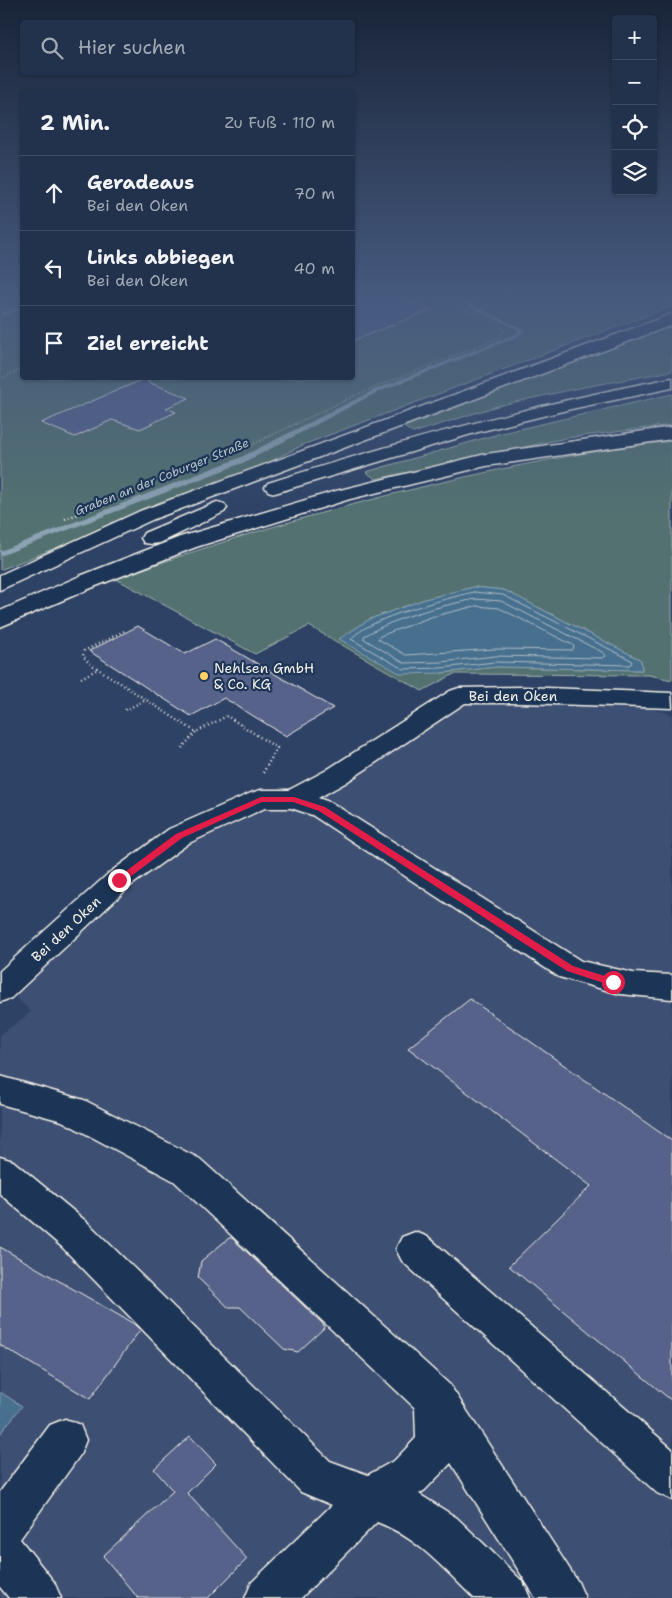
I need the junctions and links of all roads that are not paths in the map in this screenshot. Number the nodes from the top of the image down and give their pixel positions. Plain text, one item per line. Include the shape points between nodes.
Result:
1 (540, 369) edge
2 (672, 383) edge
3 (672, 433) edge
4 (261, 492) dead end
5 (0, 584) edge
6 (0, 606) edge
7 (0, 620) edge
8 (671, 701) edge
9 (294, 799) junction
10 (672, 987) edge
11 (0, 990) edge
12 (0, 1090) edge
13 (0, 1172) edge
14 (415, 1250) dead end
15 (435, 1400) junction
16 (65, 1440) dead end
17 (672, 1478) edge
18 (371, 1497) junction
19 (0, 1529) edge
20 (0, 1551) edge
21 (38, 1598) edge
22 (268, 1598) edge
23 (508, 1598) edge
24 (562, 1598) edge

1 - 5 main road via 147,516
2 - 4 main road via 559,406 404,446
3 - 7 main road via 486,460 343,495 188,542
5 - 6 main road via 120,539 226,505
8 - 9 main road, Bei den Oken via 523,695 459,696 335,777
9 - 10 main road, Bei den Oken via 322,809 570,969 613,982 650,988
9 - 11 main road, Bei den Oken via 261,799 179,836 119,880
12 - 15 main road via 72,1110 187,1170
13 - 18 main road via 75,1235 316,1477
14 - 17 main road
15 - 18 main road via 438,1446 410,1475
15 - 24 main road
16 - 19 main road
18 - 22 main road
18 - 23 main road via 409,1512 441,1534
20 - 21 main road

